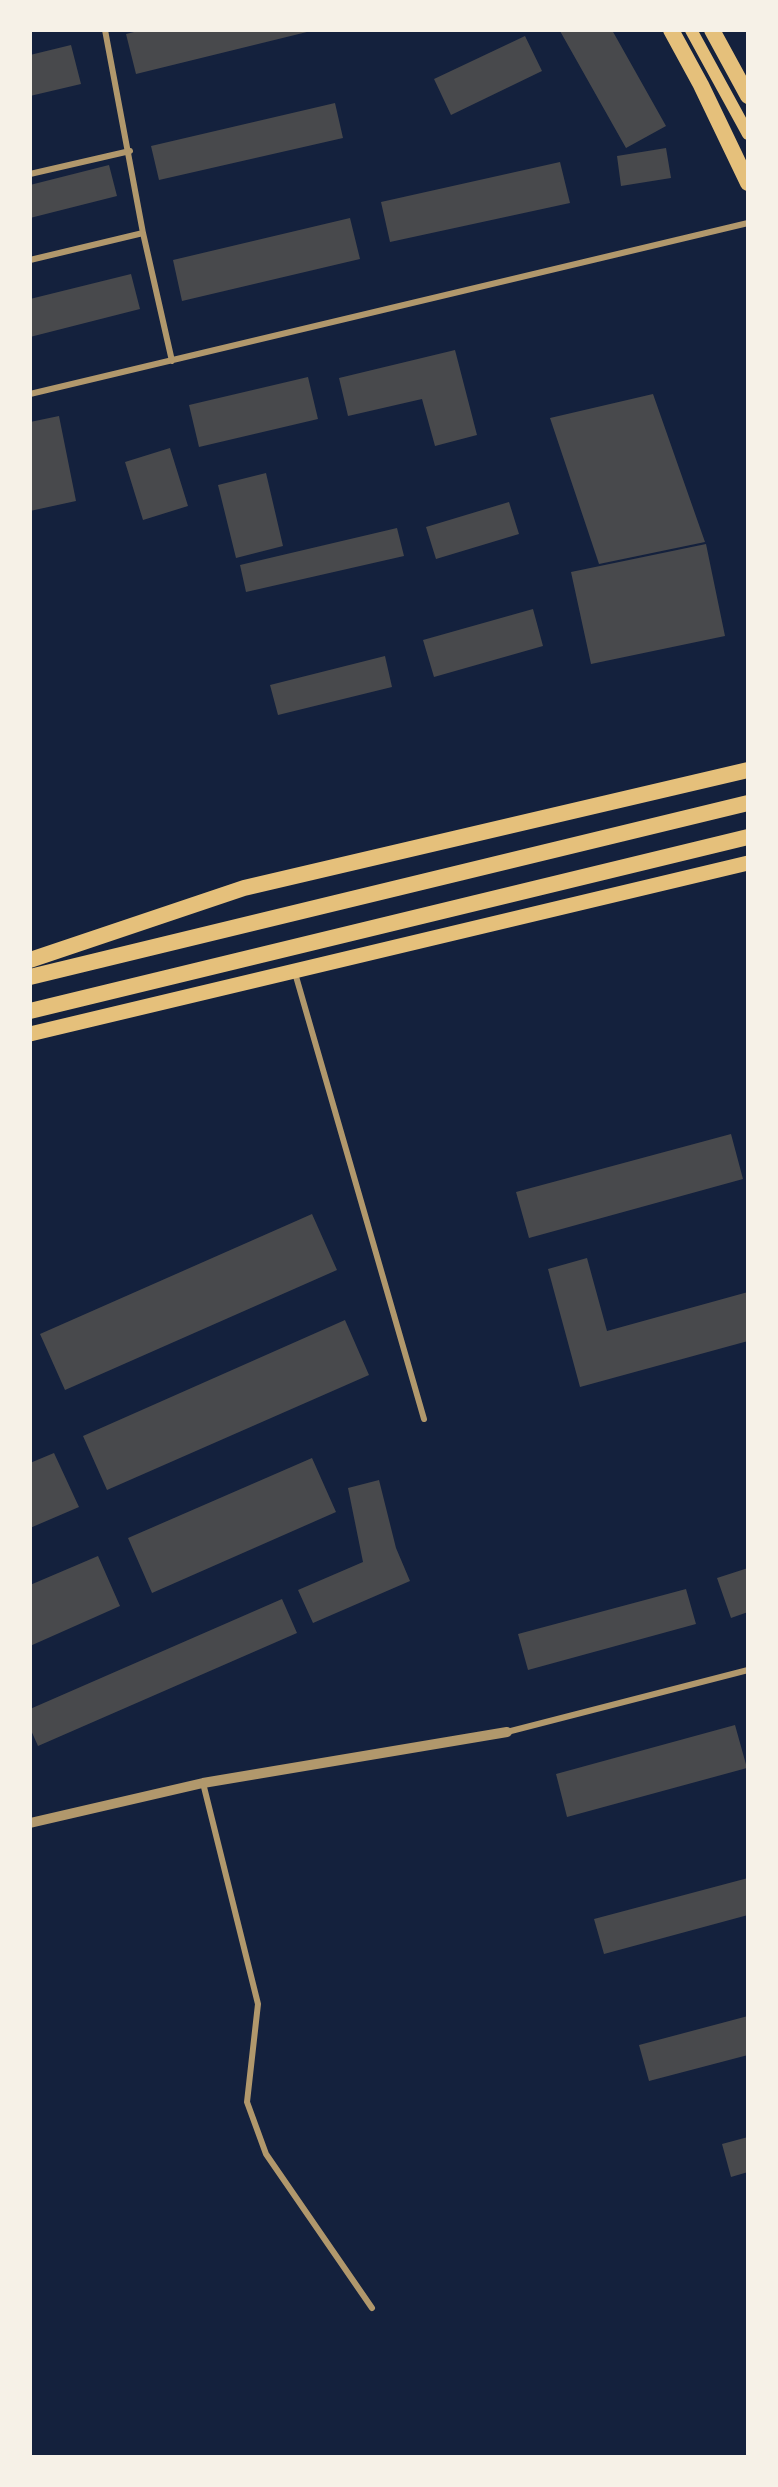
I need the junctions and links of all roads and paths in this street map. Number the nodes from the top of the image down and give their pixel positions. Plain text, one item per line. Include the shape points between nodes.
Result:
1 (105, 30) edge
2 (671, 30) edge
3 (691, 30) edge
4 (711, 30) edge
5 (748, 96) edge
6 (748, 134) edge
7 (130, 151) junction
8 (30, 174) edge
9 (748, 183) edge
10 (748, 223) edge
11 (142, 233) junction
12 (30, 260) edge
13 (172, 361) junction
14 (30, 394) edge
15 (748, 770) edge
16 (748, 798) edge
17 (748, 803) edge
18 (748, 837) edge
19 (748, 863) edge
20 (30, 960) edge
21 (30, 969) edge
22 (294, 969) junction
23 (30, 976) edge
24 (30, 1011) edge
25 (30, 1034) edge
26 (424, 1419) dead end
27 (748, 1670) edge
28 (507, 1732) joint
29 (203, 1783) junction
30 (30, 1823) edge
31 (372, 2308) dead end

1 - 7 street
2 - 9 highway
3 - 6 main road
4 - 5 highway
7 - 8 street
7 - 11 street
10 - 13 street
11 - 12 street
11 - 13 street
13 - 14 street
15 - 20 highway via 244,888
16 - 21 main road
17 - 23 highway
18 - 24 highway
19 - 22 main road
22 - 25 main road
22 - 26 street
27 - 28 street
28 - 29 street
29 - 30 street
29 - 31 street via 258,2004 247,2102 266,2154

